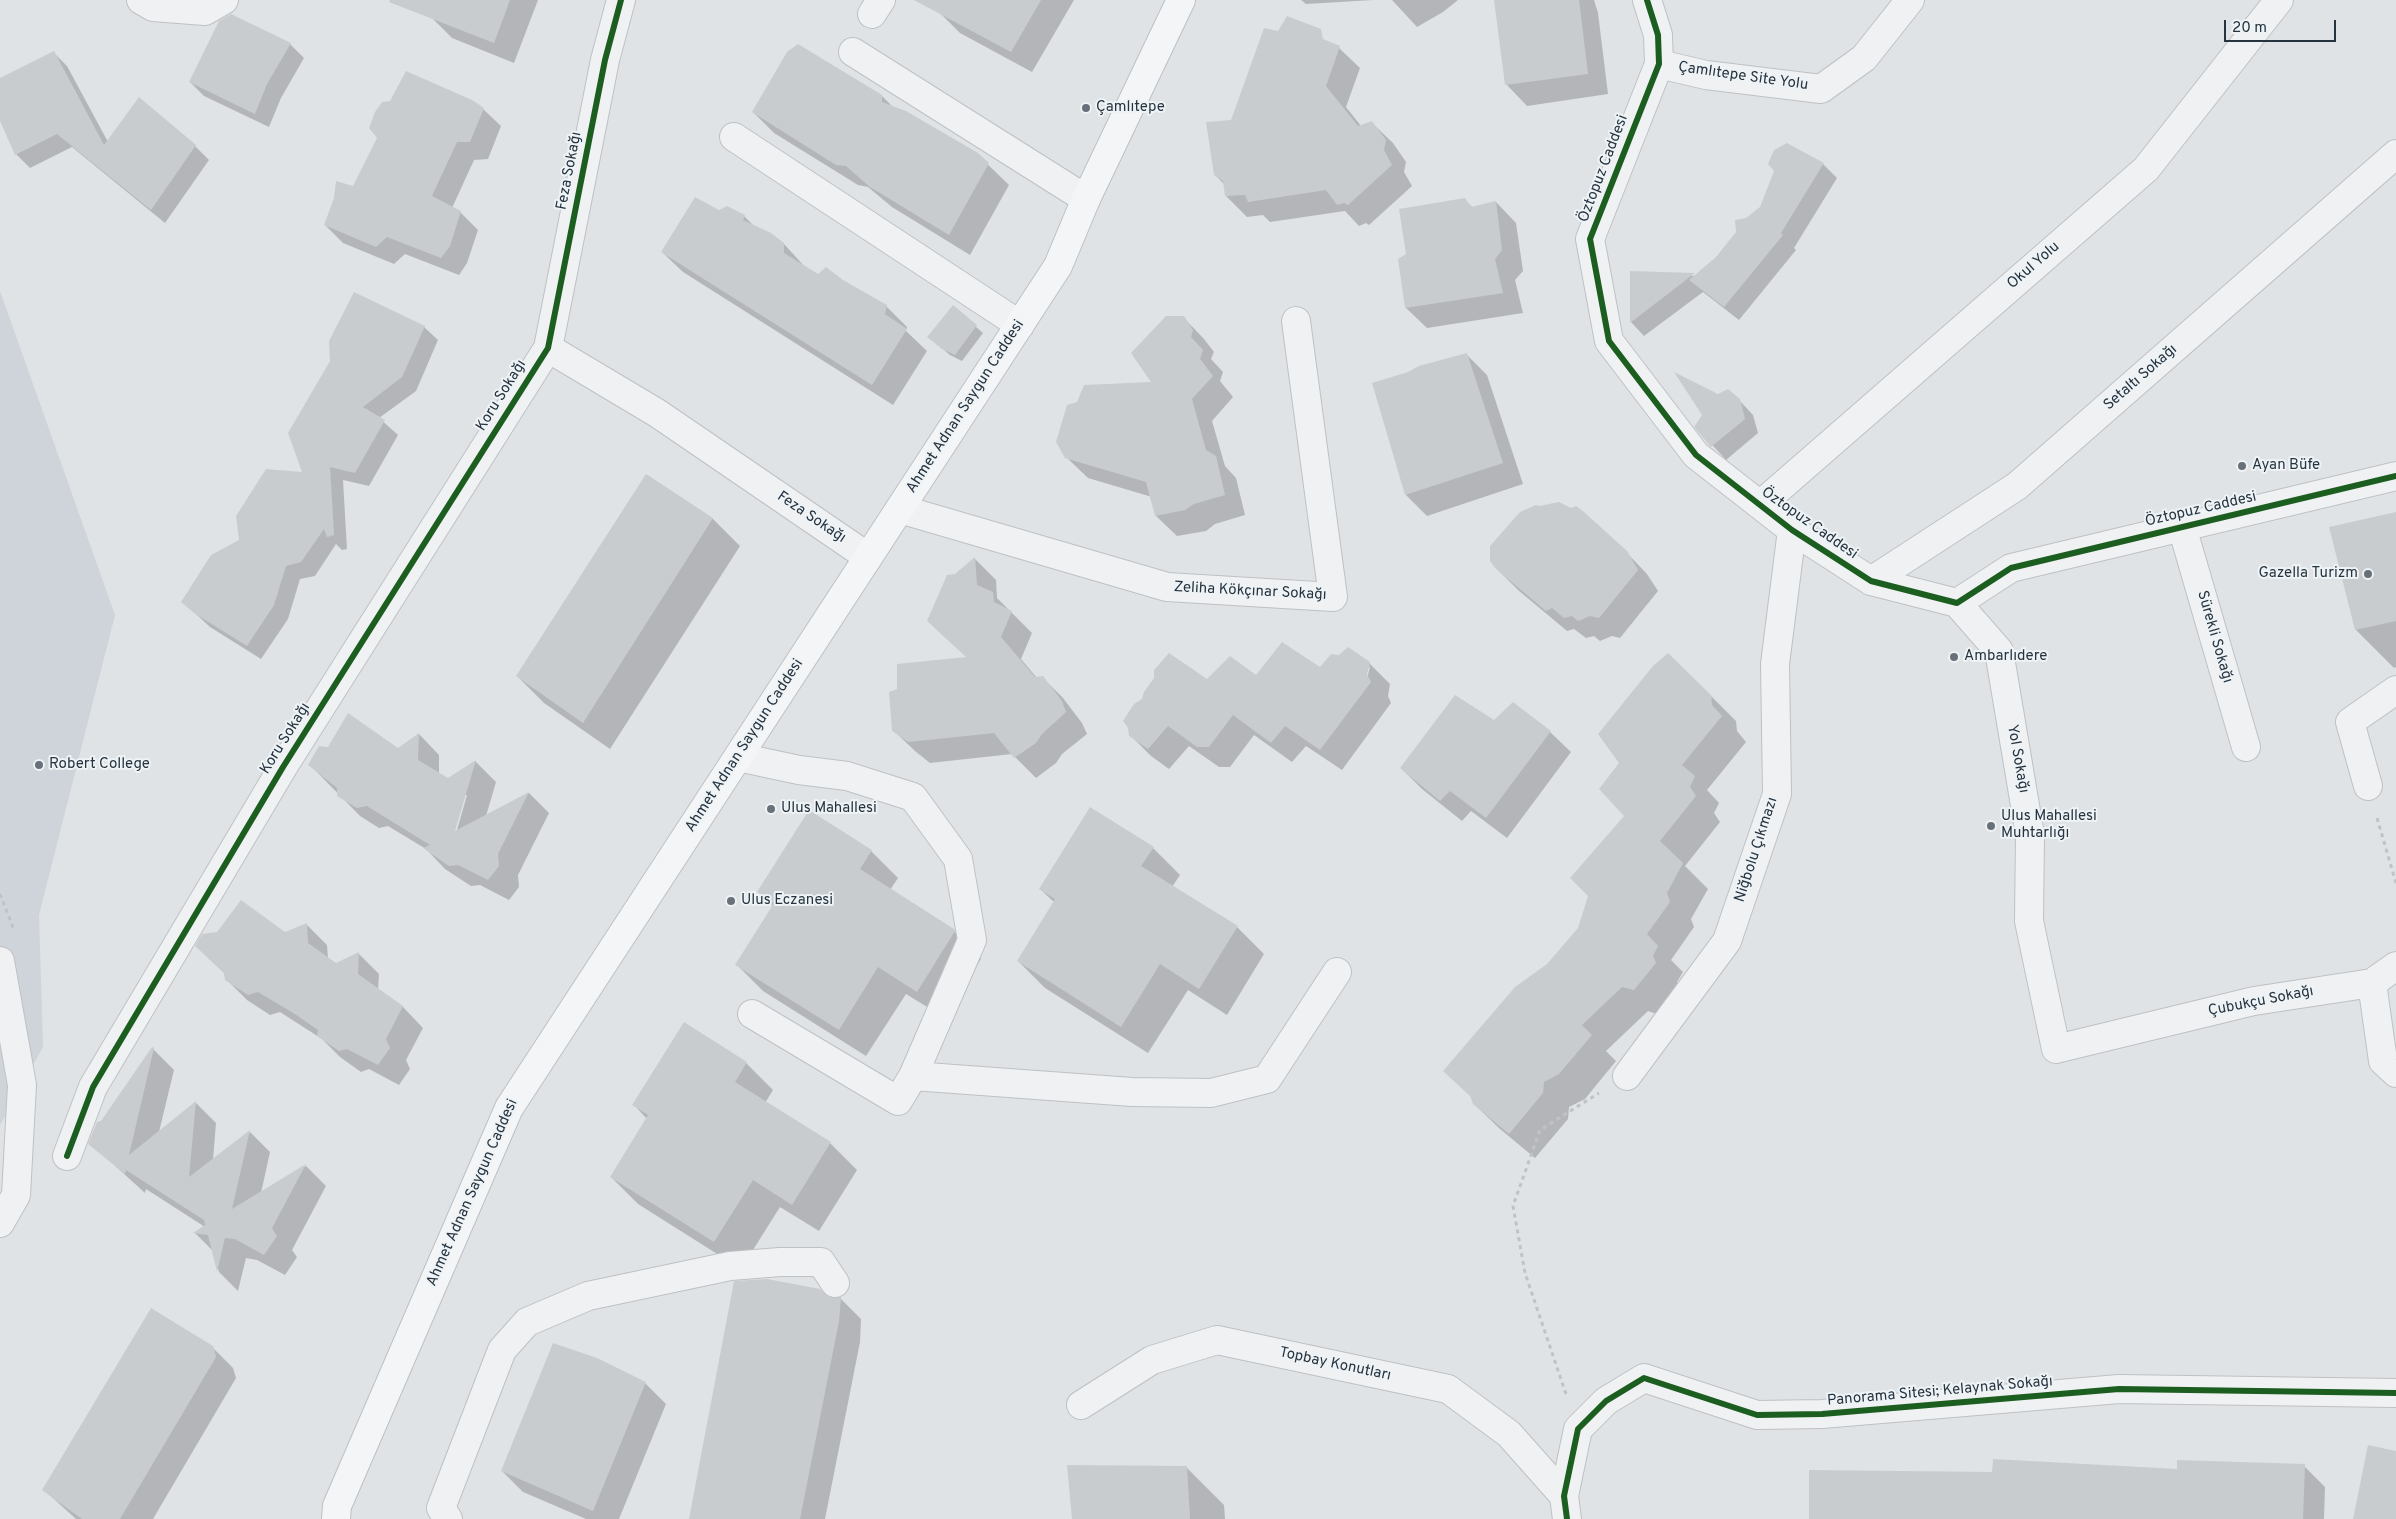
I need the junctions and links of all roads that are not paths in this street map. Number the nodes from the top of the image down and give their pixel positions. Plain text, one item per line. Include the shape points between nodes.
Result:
1 (141, 0) edge
2 (224, 0) edge
3 (621, 0) edge
4 (1181, 0) edge
5 (1647, 0) edge
6 (1910, 0) edge
7 (2279, 0) edge
8 (853, 52) dead end
9 (1659, 64) junction
10 (734, 137) dead end
11 (2396, 154) edge
12 (1086, 199) junction
13 (1296, 321) dead end
14 (1020, 325) junction
15 (548, 348) junction
16 (2396, 476) edge
17 (1760, 505) junction
18 (900, 509) junction
19 (2182, 527) junction
20 (1792, 530) junction
21 (868, 557) junction
22 (1871, 581) junction
23 (1957, 603) junction
24 (2396, 690) edge
25 (2246, 746) dead end
26 (738, 757) junction
27 (2368, 786) road end
28 (0, 961) edge
29 (2396, 966) edge
30 (1337, 972) dead end
31 (2372, 983) junction
32 (752, 1014) dead end
33 (2056, 1049) joint
34 (2396, 1073) edge
35 (913, 1076) junction
36 (1627, 1076) road end
37 (67, 1156) dead end
38 (0, 1223) edge
39 (835, 1283) dead end
40 (2396, 1393) edge
41 (1081, 1405) dead end
42 (1566, 1507) edge
43 (330, 1515) edge
44 (448, 1519) edge

1 - 2 street via 153,7 205,11
3 - 15 street, Feza Sokağı via 605,60
4 - 12 main road, Ahmet Adnan Saygun Caddesi
5 - 9 street, Öztopuz Caddesi via 1658,35
6 - 9 street, Çamlıtepe Site Yolu via 1864,58 1821,89 1706,74
7 - 17 street, Okul Yolu via 2146,169
8 - 12 street
9 - 17 street, Öztopuz Caddesi via 1590,239 1609,341 1696,455
10 - 14 street
11 - 22 street, Setaltı Sokağı via 2017,486
12 - 14 main road, Ahmet Adnan Saygun Caddesi via 1058,266
13 - 18 street, Zeliha Kökçınar Sokağı via 1333,597 1167,587
14 - 18 main road, Ahmet Adnan Saygun Caddesi
15 - 21 street, Feza Sokağı via 657,413
15 - 37 street, Koru Sokağı via 283,767 93,1087
16 - 19 street, Öztopuz Caddesi
17 - 20 street, Öztopuz Caddesi
18 - 21 main road, Ahmet Adnan Saygun Caddesi
19 - 23 street, Öztopuz Caddesi via 2011,568
19 - 25 street, Sürekli Sokağı
20 - 22 street, Öztopuz Caddesi
20 - 36 street, Niğbolu Çıkmazı via 1775,664 1777,794 1727,941
21 - 26 main road, Ahmet Adnan Saygun Caddesi
22 - 23 street, Öztopuz Caddesi
23 - 33 street, Yol Sokağı via 1999,651 2030,835 2029,921
24 - 27 street via 2350,722
26 - 35 street via 847,776 913,797 958,859 972,940
26 - 43 main road, Ahmet Adnan Saygun Caddesi via 509,1108
28 - 38 street via 22,1085 16,1195
29 - 31 street
30 - 35 street via 1267,1079 1211,1094 1132,1092
31 - 33 street, Çubukçu Sokağı via 2254,1001
31 - 34 street via 2383,1061
32 - 35 street via 898,1100
39 - 44 street via 820,1262 730,1266 588,1296 527,1322 502,1350 441,1508
40 - 42 street, Panorama Sitesi; Kelaynak Sokağı via 2119,1389 1822,1414 1757,1415 1644,1378 1606,1400 1578,1429
41 - 42 street, Topbay Konutları via 1152,1360 1217,1340 1448,1390 1509,1434

